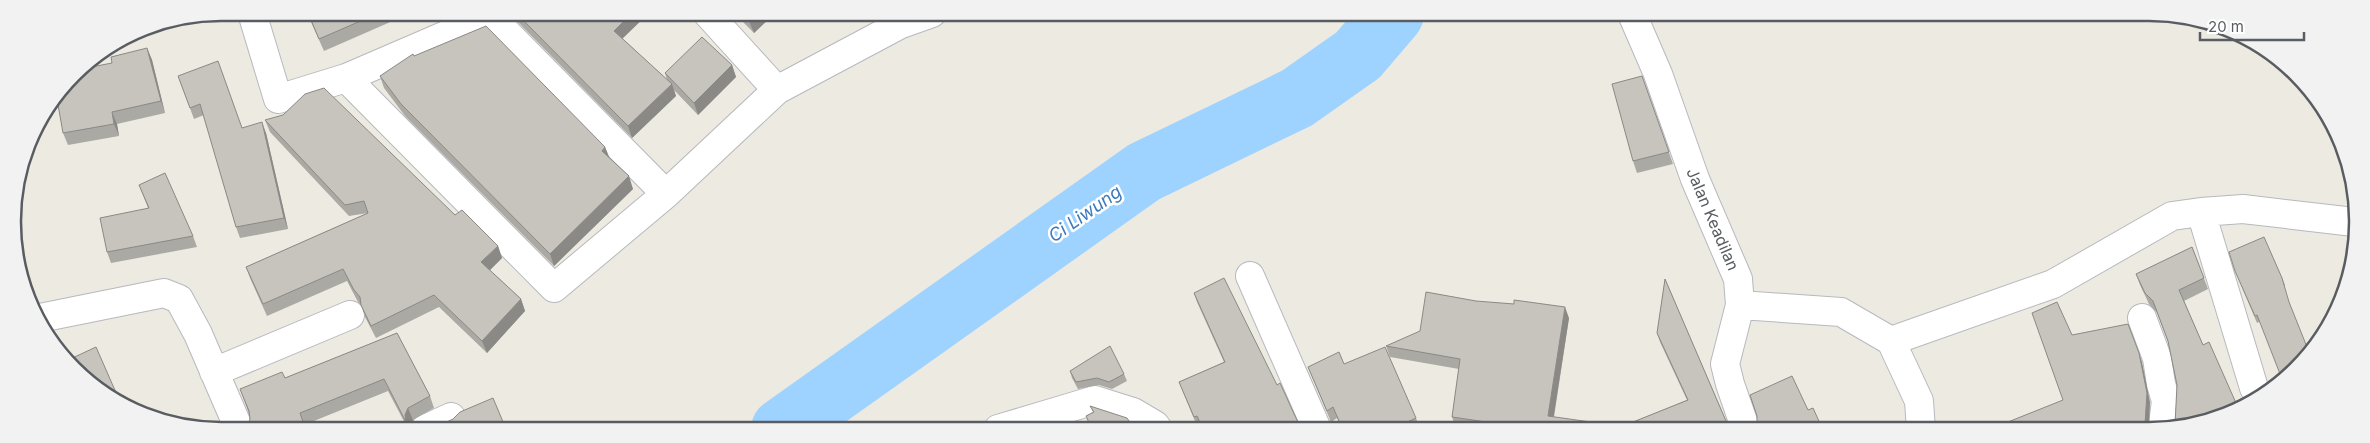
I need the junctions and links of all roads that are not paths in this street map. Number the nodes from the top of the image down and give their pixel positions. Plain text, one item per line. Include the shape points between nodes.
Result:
1 (255, 21) edge
2 (478, 21) edge
3 (495, 21) edge
4 (714, 21) edge
5 (893, 21) edge
6 (1635, 21) edge
7 (346, 78) junction
8 (776, 90) junction
9 (666, 194) junction
10 (2201, 212) junction
11 (2349, 221) edge
12 (1250, 276) dead end
13 (1740, 305) junction
14 (350, 314) dead end
15 (45, 317) edge
16 (2142, 318) dead end
17 (1891, 341) junction
18 (214, 372) junction
19 (2254, 388) dead end
20 (451, 417) dead end
21 (2163, 421) edge
22 (236, 422) edge
23 (440, 422) edge
24 (1021, 422) edge
25 (1150, 422) edge
26 (1314, 422) edge
27 (1743, 422) edge
28 (1920, 422) edge

1 - 7 street via 278,99
2 - 7 street
3 - 9 street
4 - 8 street
5 - 8 street
6 - 13 street, Jalan Keadilan via 1658,74 1695,179 1738,279
7 - 9 street via 554,288
8 - 9 street
10 - 11 street via 2243,209
10 - 17 street via 2172,216 2053,284
10 - 19 street
12 - 26 street
13 - 17 street via 1841,312
13 - 27 street, Jalan Keadilan via 1726,364
14 - 18 street
15 - 18 street via 164,293 179,299
16 - 21 street via 2157,358 2166,402
17 - 28 street via 1919,401
18 - 22 street
20 - 23 street
24 - 25 street via 1095,400 1133,412

